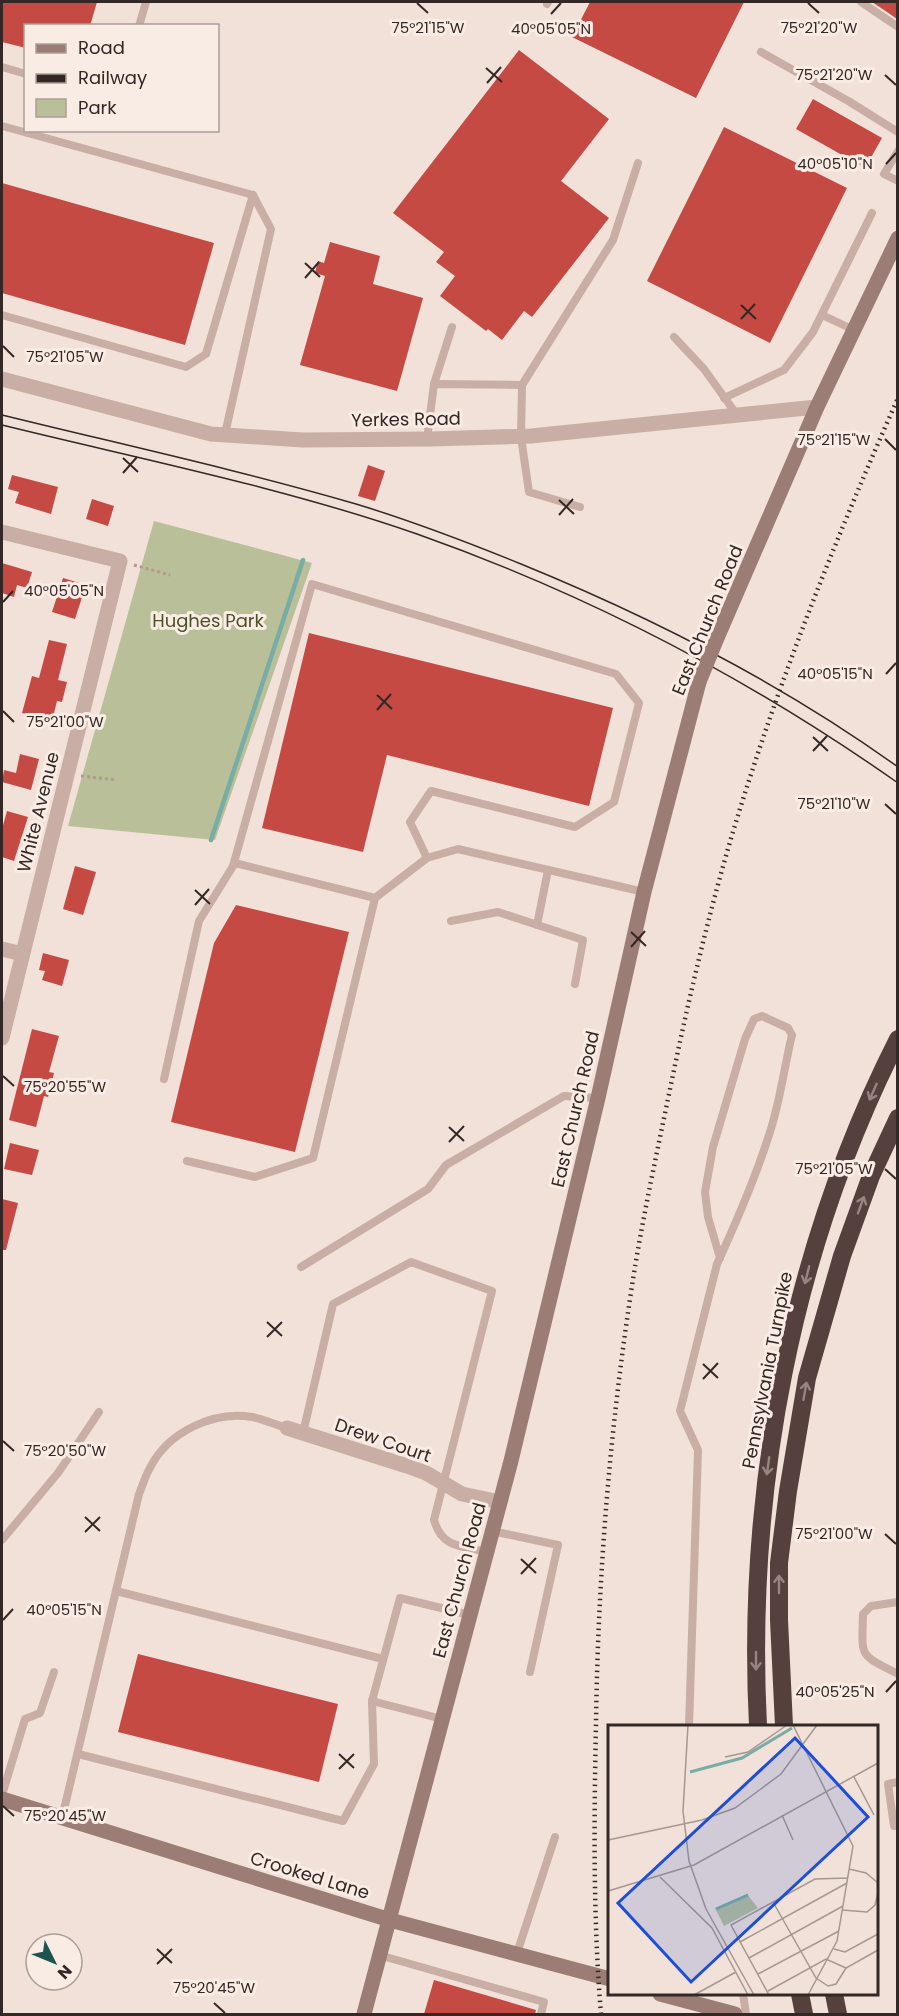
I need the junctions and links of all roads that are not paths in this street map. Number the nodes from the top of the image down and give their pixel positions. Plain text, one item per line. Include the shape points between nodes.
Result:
1 (146, 2) edge
2 (861, 2) edge
3 (140, 24) edge
4 (897, 27) edge
5 (761, 52) dead end
6 (2, 67) edge
7 (24, 73) edge
8 (2, 126) edge
9 (897, 132) edge
10 (897, 151) edge
11 (638, 163) dead end
12 (897, 181) edge
13 (253, 195) junction
14 (872, 213) dead end
15 (897, 238) edge
16 (2, 315) edge
17 (822, 315) junction
18 (452, 327) dead end
19 (854, 330) junction
20 (674, 337) dead end
21 (2, 380) edge
22 (434, 384) junction
23 (522, 385) junction
24 (724, 398) junction
25 (817, 407) junction
26 (737, 415) junction
27 (225, 434) junction
28 (521, 436) junction
29 (427, 439) junction
30 (580, 507) dead end
31 (2, 532) edge
32 (427, 858) junction
33 (233, 866) junction
34 (548, 870) junction
35 (644, 892) junction
36 (375, 898) junction
37 (451, 921) dead end
38 (537, 925) junction
39 (2, 949) edge
40 (22, 954) junction
41 (575, 984) dead end
42 (2, 1038) edge
43 (897, 1039) edge
44 (164, 1079) dead end
45 (598, 1098) junction
46 (897, 1118) edge
47 (187, 1161) dead end
48 (720, 1258) junction
49 (301, 1267) dead end
50 (99, 1412) dead end
51 (287, 1428) joint
52 (303, 1433) junction
53 (442, 1484) junction
54 (500, 1502) junction
55 (492, 1531) junction
56 (2, 1539) edge
57 (487, 1552) junction
58 (116, 1592) junction
59 (897, 1602) edge
60 (470, 1615) junction
61 (383, 1659) junction
62 (54, 1672) dead end
63 (530, 1672) dead end
64 (897, 1674) edge
65 (372, 1701) junction
66 (442, 1719) junction
67 (689, 1725) edge
68 (758, 1725) edge
69 (784, 1725) edge
70 (78, 1754) junction
71 (897, 1782) edge
72 (2, 1795) edge
73 (2, 1799) edge
74 (62, 1818) junction
75 (897, 1825) edge
76 (555, 1837) dead end
77 (390, 1920) junction
78 (517, 1953) junction
79 (379, 1955) junction
80 (608, 1979) edge
81 (663, 1995) edge
82 (743, 1995) edge
83 (834, 1995) edge
84 (710, 2011) edge
85 (367, 2013) edge
86 (541, 2014) edge
87 (735, 2014) edge
88 (746, 2014) edge
89 (838, 2014) edge

1 - 3 lane
2 - 4 lane
5 - 9 lane
6 - 7 lane
8 - 13 lane
10 - 12 lane via 885,174
11 - 23 lane via 613,240
13 - 16 lane via 206,354 186,368
13 - 27 lane via 271,229
14 - 17 lane
15 - 19 street, East Church Road
17 - 19 lane
17 - 24 lane via 784,370
18 - 22 lane
19 - 25 street, East Church Road
20 - 24 lane
21 - 27 street, Yerkes Road via 211,434
22 - 23 lane
22 - 29 lane
23 - 28 lane
24 - 26 lane
25 - 26 street, Yerkes Road
25 - 35 street, East Church Road, bridge via 699,682
26 - 28 street, Yerkes Road
27 - 29 street, Yerkes Road via 302,440
28 - 29 street, Yerkes Road
28 - 30 lane via 529,492
31 - 40 street, White Avenue via 120,561
32 - 33 lane via 410,822 431,791 575,827 614,802 639,703 616,674 312,584
32 - 34 lane via 458,849
32 - 36 lane
33 - 36 lane via 235,863
33 - 44 lane via 199,921
34 - 35 lane
34 - 38 lane
35 - 45 street, East Church Road
36 - 47 lane via 313,1158 255,1177
37 - 38 lane via 498,912
38 - 41 lane via 583,940
39 - 40 street
40 - 42 street, White Avenue
43 -> 68 highway, Pennsylvania Turnpike via 860,1120 813,1250 782,1383 761,1530
45 - 49 lane via 564,1096 446,1165 428,1189
45 - 54 street, East Church Road
69 -> 46 highway via 779,1563 807,1378 842,1256
48 - 48 lane via 770,1134 792,1035 789,1028 762,1016 754,1019 745,1039 713,1147 705,1192
48 - 67 lane via 680,1411 698,1450
50 - 56 lane via 58,1473
51 - 52 street, Drew Court
51 - 58 lane via 251,1416 221,1417 193,1426 169,1443 150,1466 139,1494
52 - 53 street, Drew Court via 407,1466
52 - 53 lane via 333,1304 411,1262 492,1291
53 - 54 street, Drew Court via 462,1494
53 - 57 lane via 434,1520 438,1533 451,1543
54 - 55 street, East Church Road
55 - 57 street, East Church Road
55 - 63 lane via 558,1545
57 - 60 street, East Church Road
58 - 61 lane
58 - 70 lane
59 - 64 lane via 871,1606 863,1614 862,1649 867,1658
60 - 61 lane via 400,1598
60 - 66 street, East Church Road
61 - 65 lane
62 - 72 lane via 40,1713 25,1719
65 - 66 lane
65 - 70 lane via 374,1764 343,1821
66 - 77 street, East Church Road
70 - 74 lane
71 - 75 lane via 888,1784 894,1826
73 - 74 street, Crooked Lane
74 - 77 street, Crooked Lane
76 - 78 lane
77 - 78 street, Crooked Lane
77 - 79 street, East Church Road
78 - 80 street, Crooked Lane
79 - 85 street, East Church Road
79 - 86 lane via 544,2002
81 - 84 street
82 - 88 lane
83 - 89 highway
84 - 87 street

